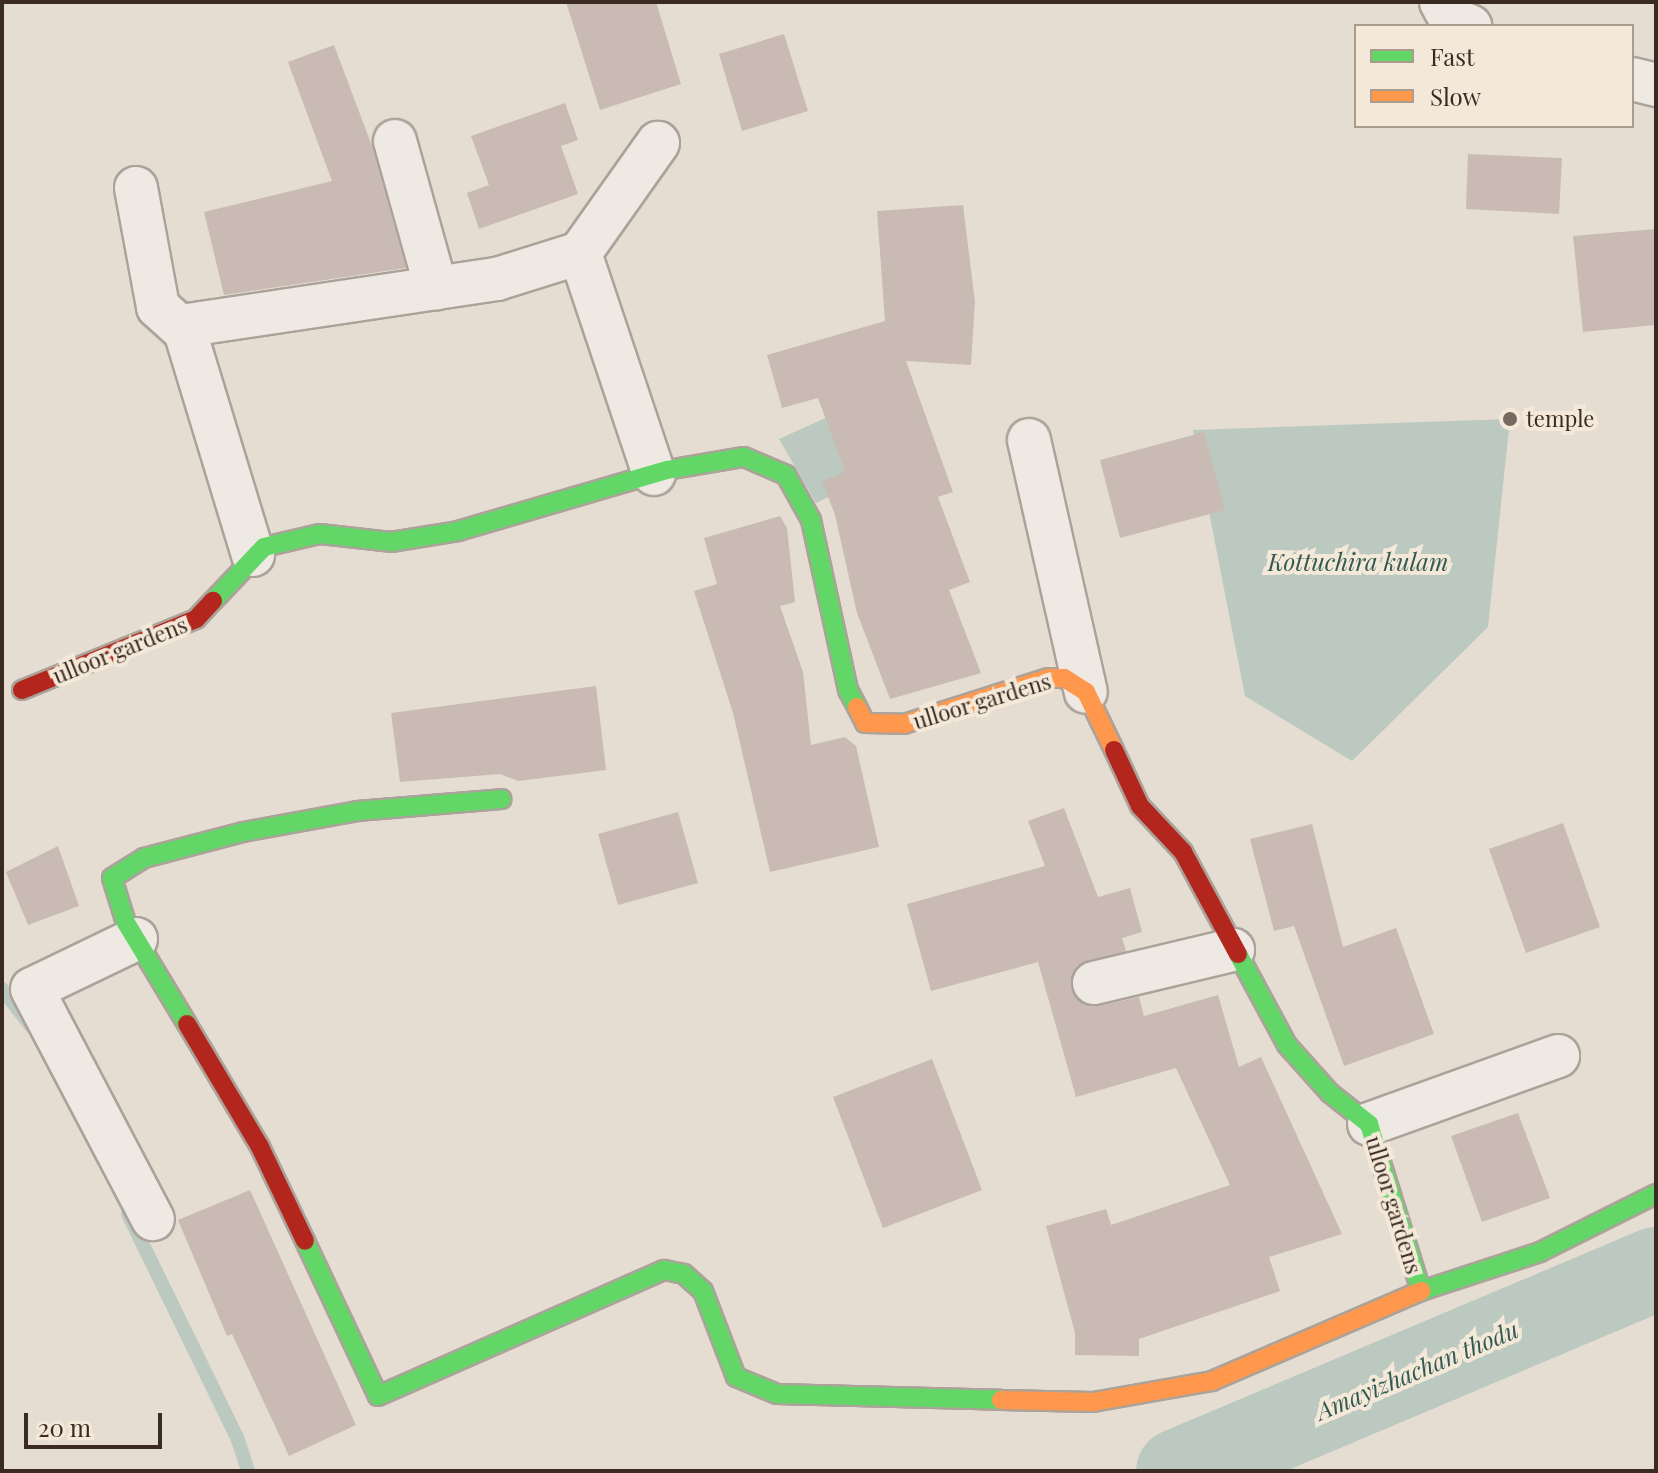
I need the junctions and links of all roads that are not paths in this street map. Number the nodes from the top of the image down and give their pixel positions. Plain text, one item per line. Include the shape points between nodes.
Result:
1 (1441, 2) edge
2 (1465, 24) edge
3 (1634, 80) edge
4 (1656, 85) edge
5 (395, 141) dead end
6 (658, 143) dead end
7 (136, 188) dead end
8 (580, 253) junction
9 (436, 288) junction
10 (182, 326) junction
11 (1029, 440) dead end
12 (654, 474) junction
13 (253, 555) junction
14 (22, 690) dead end
15 (1086, 692) junction
16 (502, 799) dead end
17 (136, 939) junction
18 (1233, 950) junction
19 (1094, 983) dead end
20 (1558, 1056) dead end
21 (1369, 1124) junction
22 (1656, 1194) edge
23 (153, 1219) dead end
24 (1421, 1291) junction

1 - 2 street via 1450,18
3 - 4 street
5 - 9 street
6 - 8 street
7 - 10 street via 158,307
8 - 9 street via 507,277
8 - 12 street
9 - 10 street
10 - 13 street
11 - 15 street
12 - 13 street, ulloor gardens via 458,531 391,542 320,534
12 - 15 street, ulloor gardens via 744,457 786,475 811,520 848,690 865,723 904,724 1048,678 1064,678
13 - 14 street, ulloor gardens via 196,619
15 - 18 street, ulloor gardens via 1140,806 1183,852
16 - 17 street via 357,811 144,858 118,871 111,885
17 - 23 street via 32,989
17 - 24 street via 260,1147 378,1396 664,1270 684,1274 703,1291 736,1377 777,1394 1093,1402 1212,1381
18 - 19 street
18 - 21 street, ulloor gardens via 1287,1045 1330,1093
20 - 21 street
21 - 24 street, ulloor gardens
22 - 24 street, ulloor gardens via 1540,1252

